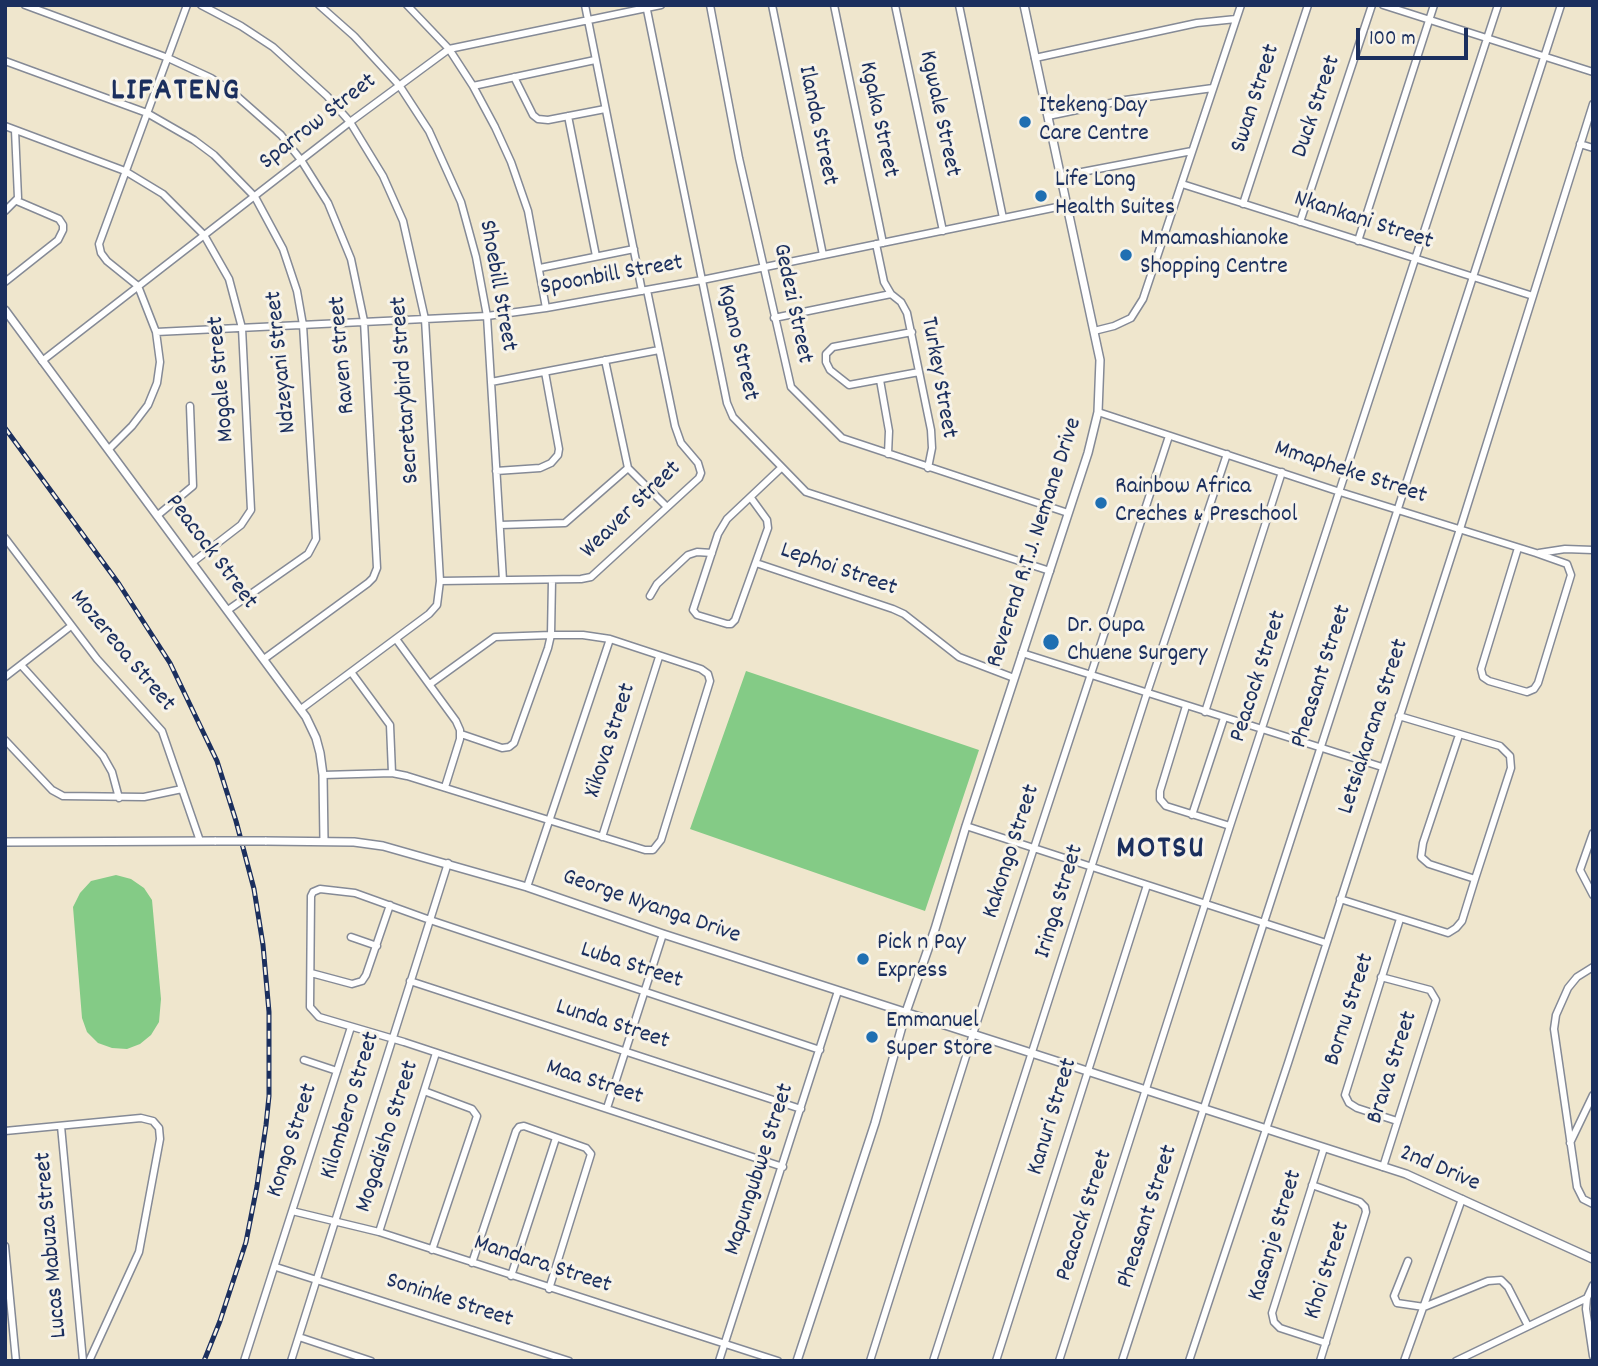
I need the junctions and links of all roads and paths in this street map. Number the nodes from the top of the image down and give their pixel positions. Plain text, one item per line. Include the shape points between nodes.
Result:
1 (25, 5) edge
2 (187, 5) edge
3 (201, 5) edge
4 (320, 5) edge
5 (407, 5) edge
6 (585, 5) edge
7 (661, 5) edge
8 (710, 5) edge
9 (772, 5) edge
10 (834, 5) edge
11 (895, 5) edge
12 (958, 5) edge
13 (1024, 5) edge
14 (1241, 5) edge
15 (1308, 5) edge
16 (1372, 5) edge
17 (1383, 5) edge
18 (1434, 5) edge
19 (1498, 5) edge
20 (1561, 5) edge
21 (646, 7) edge
22 (1236, 19) junction
23 (588, 20) junction
24 (1429, 20) junction
25 (1487, 38) junction
26 (449, 49) junction
27 (1544, 57) junction
28 (168, 58) junction
29 (1035, 58) junction
30 (595, 60) junction
31 (5, 61) edge
32 (1593, 72) edge
33 (514, 77) junction
34 (399, 85) junction
35 (473, 86) junction
36 (1213, 88) junction
37 (1593, 104) edge
38 (606, 108) junction
39 (148, 113) junction
40 (568, 116) junction
41 (1048, 117) junction
42 (350, 122) junction
43 (5, 126) edge
44 (15, 130) junction
45 (1580, 144) junction
46 (1593, 148) edge
47 (1192, 151) junction
48 (301, 160) junction
49 (125, 171) junction
50 (1060, 176) junction
51 (1182, 184) junction
52 (255, 197) junction
53 (17, 201) junction
54 (1243, 204) junction
55 (1067, 205) junction
56 (5, 211) edge
57 (1003, 218) junction
58 (1300, 222) junction
59 (943, 230) junction
60 (204, 235) junction
61 (1358, 241) junction
62 (879, 244) junction
63 (634, 249) junction
64 (823, 255) junction
65 (596, 256) junction
66 (1416, 260) junction
67 (540, 268) junction
68 (763, 268) junction
69 (1472, 277) junction
70 (702, 280) junction
71 (5, 282) edge
72 (138, 286) junction
73 (645, 291) junction
74 (891, 294) junction
75 (1533, 296) junction
76 (546, 309) junction
77 (5, 310) edge
78 (486, 316) junction
79 (774, 318) junction
80 (425, 319) junction
81 (364, 321) junction
82 (303, 325) junction
83 (242, 328) junction
84 (1094, 331) junction
85 (156, 332) junction
86 (912, 332) junction
87 (659, 350) junction
88 (42, 360) junction
89 (605, 360) junction
90 (545, 372) junction
91 (919, 372) junction
92 (880, 380) junction
93 (491, 382) junction
94 (190, 405) dead end
95 (1098, 412) junction
96 (1169, 436) junction
97 (109, 449) junction
98 (888, 454) junction
99 (1227, 454) junction
100 (628, 468) junction
101 (781, 468) junction
102 (928, 468) junction
103 (496, 471) junction
104 (1282, 472) junction
105 (1340, 492) junction
106 (751, 498) junction
107 (667, 507) junction
108 (1398, 510) junction
109 (1068, 513) junction
110 (158, 515) junction
111 (500, 525) junction
112 (1460, 529) junction
113 (5, 538) edge
114 (1518, 548) junction
115 (1593, 550) edge
116 (712, 553) junction
117 (1536, 553) junction
118 (193, 562) junction
119 (756, 563) junction
120 (1050, 571) junction
121 (503, 580) junction
122 (552, 580) junction
123 (440, 581) junction
124 (650, 596) dead end
125 (228, 610) junction
126 (71, 626) junction
127 (551, 635) junction
128 (396, 639) junction
129 (610, 639) junction
130 (1022, 653) junction
131 (659, 657) junction
132 (264, 659) junction
133 (21, 665) junction
134 (351, 672) junction
135 (1091, 675) junction
136 (5, 677) edge
137 (1014, 678) junction
138 (430, 684) junction
139 (1147, 694) junction
140 (1186, 706) junction
141 (301, 709) junction
142 (1205, 712) junction
143 (1399, 716) junction
144 (1224, 718) junction
145 (1263, 730) junction
146 (461, 734) junction
147 (1459, 735) junction
148 (5, 740) edge
149 (1321, 748) junction
150 (1382, 767) junction
151 (392, 773) junction
152 (323, 775) junction
153 (445, 788) junction
154 (182, 789) junction
155 (119, 798) junction
156 (1192, 815) junction
157 (549, 821) junction
158 (966, 826) junction
159 (1230, 827) junction
160 (1593, 834) edge
161 (602, 837) junction
162 (200, 841) junction
163 (324, 841) junction
164 (5, 842) edge
165 (1034, 847) junction
166 (448, 863) junction
167 (1092, 866) junction
168 (1475, 879) junction
169 (1147, 885) junction
170 (527, 887) junction
171 (1593, 895) edge
172 (1340, 899) junction
173 (1207, 903) junction
174 (390, 905) junction
175 (1400, 919) junction
176 (430, 920) junction
177 (1265, 924) junction
178 (663, 934) junction
179 (351, 937) dead end
180 (1326, 943) junction
181 (377, 946) junction
182 (1593, 967) edge
183 (311, 973) junction
184 (1381, 977) junction
185 (410, 981) junction
186 (838, 991) junction
187 (644, 992) junction
188 (905, 1012) junction
189 (351, 1027) junction
190 (973, 1034) junction
191 (393, 1039) junction
192 (820, 1049) junction
193 (625, 1050) junction
194 (436, 1052) junction
195 (1031, 1053) junction
196 (304, 1060) dead end
197 (337, 1070) junction
198 (1088, 1072) junction
199 (424, 1090) junction
200 (1147, 1091) junction
201 (1593, 1095) edge
202 (607, 1108) junction
203 (801, 1109) junction
204 (1205, 1109) junction
205 (1397, 1121) junction
206 (61, 1126) junction
207 (1265, 1129) junction
208 (5, 1131) edge
209 (556, 1138) junction
210 (1570, 1143) junction
211 (1324, 1148) junction
212 (783, 1167) junction
213 (1383, 1167) junction
214 (1312, 1185) junction
215 (1462, 1199) junction
216 (1593, 1204) edge
217 (292, 1211) junction
218 (336, 1221) junction
219 (379, 1232) junction
220 (5, 1247) edge
221 (432, 1250) junction
222 (1593, 1259) edge
223 (1408, 1261) dead end
224 (472, 1263) junction
225 (276, 1268) junction
226 (511, 1276) junction
227 (318, 1280) junction
228 (1593, 1285) edge
229 (549, 1289) junction
230 (7, 1293) edge
231 (1587, 1298) junction
232 (1424, 1307) junction
233 (1528, 1326) junction
234 (299, 1337) junction
235 (1325, 1343) junction
236 (725, 1344) junction
237 (1593, 1357) edge
238 (16, 1361) edge
239 (83, 1361) edge
240 (89, 1361) edge
241 (244, 1361) edge
242 (291, 1361) edge
243 (371, 1361) edge
244 (569, 1361) edge
245 (719, 1361) edge
246 (778, 1361) edge
247 (797, 1361) edge
248 (870, 1361) edge
249 (933, 1361) edge
250 (996, 1361) edge
251 (1059, 1361) edge
252 (1122, 1361) edge
253 (1189, 1361) edge
254 (1320, 1361) edge
255 (1404, 1361) edge
256 (1456, 1361) edge
257 (1587, 1361) edge

1 - 28 street, Raven Street
2 - 28 street
3 - 42 street, Secretarybird Street via 273,47
4 - 34 street, Shoebill Street
5 - 26 street
6 - 23 street, Weaver Street
7 - 21 street, Sparrow Street
8 - 68 street, Gedezi Street
9 - 64 street, Ilanda Street
10 - 62 street, Kgaka Street
11 - 59 street, Kgwale Street
12 - 57 street
13 - 29 street, Reverend R.T.J. Nemane Drive
14 - 22 street
15 - 54 street, Swan Street
16 - 58 street, Duck Street
17 - 24 street
18 - 24 street
19 - 25 street, Peacock Street
20 - 27 street, Pheasant Street
21 - 23 street, Sparrow Street
21 - 70 street, Kgano Street
22 - 29 street via 1197,23
22 - 36 street
23 - 26 street, Sparrow Street
23 - 30 street, Weaver Street
24 - 25 street
24 - 61 street
25 - 27 street
25 - 66 street, Peacock Street
26 - 34 street, Sparrow Street
26 - 35 street
27 - 32 street
27 - 69 street, Pheasant Street
28 - 39 street
28 - 48 street, Raven Street via 231,91 281,135
29 - 41 street, Reverend R.T.J. Nemane Drive
30 - 33 street
30 - 38 street, Weaver Street
31 - 39 street, Ndzeyani Street
33 - 35 street
33 - 40 street via 538,119
34 - 42 street, Sparrow Street
34 - 78 street, Shoebill Street via 429,131 461,202
35 - 67 street via 522,192
36 - 41 street
36 - 47 street
37 - 45 street, Letsiakarana Street
38 - 40 street
38 - 63 street, Weaver Street
39 - 49 street
39 - 52 street, Ndzeyani Street via 204,147
40 - 65 street
41 - 50 street, Reverend R.T.J. Nemane Drive
42 - 48 street, Sparrow Street
42 - 80 street, Secretarybird Street via 383,176 403,221
43 - 44 street, Mogale Street
44 - 49 street, Mogale Street
44 - 53 street
45 - 46 street
45 - 75 street, Letsiakarana Street
47 - 50 street
47 - 51 street
48 - 52 street, Sparrow Street
48 - 81 street, Raven Street via 341,232
49 - 60 street, Mogale Street via 163,194
49 - 72 street via 99,249
50 - 55 street, Reverend R.T.J. Nemane Drive
51 - 54 street, Nkankani Street
51 - 84 street via 1136,312 1125,322
52 - 60 street, Sparrow Street
52 - 82 street, Ndzeyani Street via 291,268
53 - 56 street
53 - 71 street via 64,225 58,240
54 - 58 street, Nkankani Street
55 - 57 street, Spoonbill Street
55 - 84 street, Reverend R.T.J. Nemane Drive
57 - 59 street, Spoonbill Street
58 - 61 street, Nkankani Street
59 - 62 street, Spoonbill Street
60 - 72 street, Sparrow Street
60 - 83 street, Mogale Street via 229,279
61 - 66 street, Nkankani Street
62 - 64 street, Spoonbill Street
62 - 74 street, Kgaka Street via 884,282
63 - 65 street
63 - 73 street, Weaver Street
64 - 68 street, Spoonbill Street
65 - 67 street
66 - 69 street, Nkankani Street
66 - 105 street, Peacock Street
67 - 76 street
68 - 70 street, Spoonbill Street
68 - 79 street, Gedezi Street
69 - 75 street, Nkankani Street
69 - 108 street, Pheasant Street
70 - 73 street, Spoonbill Street
70 - 101 street, Kgano Street via 730,412
72 - 85 street
72 - 88 street, Sparrow Street
73 - 76 street, Spoonbill Street
73 - 87 street, Weaver Street
74 - 79 street, Turkey Street
74 - 86 street, Turkey Street via 904,308
75 - 112 street, Letsiakarana Street
76 - 78 street, Spoonbill Street
77 - 88 street, Peacock Street
78 - 80 street, Spoonbill Street
78 - 93 street, Shoebill Street
79 - 98 street, Gedezi Street via 786,377 794,392 838,436
80 - 81 street, Spoonbill Street
80 - 123 street, Secretarybird Street
81 - 82 street, Spoonbill Street
81 - 132 street, Raven Street via 376,573
82 - 83 street, Spoonbill Street
82 - 125 street, Ndzeyani Street via 315,544 308,554
83 - 85 street, Spoonbill Street
83 - 118 street, Mogale Street via 251,510 240,526
84 - 95 street, Reverend R.T.J. Nemane Drive via 1100,360
85 - 97 street via 160,362 153,395 137,421
86 - 91 street, Turkey Street
86 - 92 street via 833,348 826,354 827,366 845,383
87 - 89 street
87 - 107 street, Weaver Street via 677,436 701,473
88 - 97 street, Peacock Street
89 - 90 street
89 - 100 street
90 - 93 street
90 - 103 street via 558,455 540,468
91 - 92 street
91 - 102 street, Turkey Street via 931,430
92 - 98 street
93 - 103 street, Shoebill Street
94 - 110 street via 193,486
95 - 96 street, Mmapheke Street
95 - 109 street, Reverend R.T.J. Nemane Drive
96 - 99 street, Mmapheke Street
96 - 135 street, Kakongo Street
97 - 110 street, Peacock Street
98 - 102 street, Gedezi Street
99 - 104 street, Mmapheke Street
99 - 139 street, Iringa Street
100 - 107 street
100 - 111 street via 565,523
101 - 106 street
101 - 120 street, Kgano Street via 814,495
102 - 109 street, Gedezi Street
103 - 111 street, Shoebill Street
104 - 105 street, Mmapheke Street
104 - 142 street
105 - 108 street, Mmapheke Street
105 - 145 street, Peacock Street
106 - 116 street via 723,525
106 - 119 street via 768,523
107 - 122 street, Weaver Street via 591,577
108 - 112 street, Mmapheke Street
108 - 149 street, Pheasant Street
109 - 120 street, Reverend R.T.J. Nemane Drive
110 - 118 street, Peacock Street
111 - 121 street, Shoebill Street
112 - 114 street, Mmapheke Street
112 - 143 street, Letsiakarana Street
113 - 126 street, Mozereoa Street
114 - 117 street, Mmapheke Street
114 - 117 street via 1481,669 1489,681 1527,692 1538,683 1571,575 1567,564
115 - 117 street, Mmapheke Street
116 - 119 street via 694,610 726,624 735,620
116 - 124 street via 688,555
118 - 125 street, Peacock Street
119 - 137 street, Lephoi Street via 893,609 959,657
120 - 130 street, Reverend R.T.J. Nemane Drive
121 - 122 street, Weaver Street
121 - 123 street, Weaver Street
122 - 127 street
123 - 128 street, Secretarybird Street via 434,610
125 - 132 street, Peacock Street
126 - 133 street
126 - 154 street, Mozereoa Street via 162,731
127 - 129 street
127 - 138 street via 495,637
127 - 146 street via 512,746 502,748
128 - 134 street, Secretarybird Street
128 - 138 street
129 - 131 street
129 - 157 street
130 - 135 street
130 - 137 street, Reverend R.T.J. Nemane Drive
131 - 161 street, Xikova Street
131 - 161 street via 705,671 710,681 661,840 649,851
132 - 141 street, Peacock Street
133 - 136 street
133 - 155 street via 103,756
134 - 141 street, Secretarybird Street
134 - 151 street via 390,725
135 - 139 street
135 - 165 street, Kakongo Street
137 - 158 street, Reverend R.T.J. Nemane Drive
138 - 146 street
139 - 140 street
139 - 167 street, Iringa Street
140 - 142 street
140 - 156 street via 1159,796 1166,806
141 - 152 street, Peacock Street via 316,738
142 - 144 street
143 - 147 street
143 - 150 street, Letsiakarana Street
144 - 145 street
144 - 156 street
145 - 149 street
145 - 159 street, Peacock Street
146 - 153 street
147 - 168 street via 1503,748 1512,763
147 - 168 street via 1421,857
148 - 155 street via 57,793
149 - 150 street
149 - 177 street, Pheasant Street
150 - 172 street, Letsiakarana Street
151 - 152 street
151 - 153 street
152 - 163 street, Peacock Street
153 - 157 street
154 - 155 street
154 - 162 street, Mozereoa Street
156 - 159 street
157 - 161 street
157 - 170 street
158 - 165 street
158 - 188 street, Reverend R.T.J. Nemane Drive
159 - 173 street, Peacock Street
160 - 171 street via 1580,871
162 - 163 street, George Nyanga Drive, bridge
162 - 164 street, George Nyanga Drive
163 - 166 street, George Nyanga Drive via 383,846
165 - 167 street
165 - 190 street, Kakongo Street
166 - 170 street, George Nyanga Drive
166 - 176 street, Kilombero Street
167 - 169 street
167 - 195 street, Iringa Street
168 - 175 street via 1462,921 1452,931 1442,933
169 - 173 street
169 - 198 street, Kanuri Street
170 - 178 street, George Nyanga Drive
172 - 175 street
172 - 180 street, Letsiakarana Street
173 - 177 street
173 - 200 street, Peacock Street
174 - 176 street, Luba Street
174 - 181 street
174 - 183 street, Luba Street via 345,891 313,892
175 - 184 street, Bornu Street
176 - 185 street, Kilombero Street
176 - 187 street, Luba Street
177 - 180 street
177 - 204 street, Pheasant Street
178 - 186 street, George Nyanga Drive
178 - 187 street
179 - 181 street
180 - 207 street, Letsiakarana Street
181 - 183 street via 366,977 358,984
182 - 210 street via 1568,988 1554,1025
183 - 189 street, Maa Street via 313,1012
184 - 205 street, Bornu Street via 1345,1094 1357,1108
184 - 205 street, Brava Street via 1430,990 1436,1000
185 - 191 street, Kilombero Street
185 - 193 street, Lunda Street
186 - 188 street, George Nyanga Drive
186 - 192 street, Mapungubwe Street
187 - 192 street, Luba Street
187 - 193 street
188 - 190 street, George Nyanga Drive
188 - 247 street, Reverend R.T.J. Nemane Drive via 875,1123
189 - 191 street, Maa Street
189 - 197 street, Kongo Street
190 - 195 street, George Nyanga Drive
190 - 248 street, Kakongo Street
191 - 194 street, Maa Street
191 - 218 street, Kilombero Street
192 - 203 street, Mapungubwe Street
193 - 202 street
193 - 203 street, Lunda Street
194 - 199 street, Mogadisho Street
194 - 202 street, Maa Street
195 - 198 street, George Nyanga Drive
195 - 249 street, Iringa Street
196 - 197 street
197 - 217 street, Kongo Street
198 - 200 street, George Nyanga Drive
198 - 250 street, Kanuri Street
199 - 219 street, Mogadisho Street
199 - 221 street via 472,1109 477,1116
200 - 204 street, George Nyanga Drive
200 - 251 street, Peacock Street
201 - 210 street
202 - 212 street, Maa Street
203 - 212 street, Mapungubwe Street
204 - 207 street, George Nyanga Drive
204 - 252 street, Pheasant Street
205 - 213 street, Brava Street
206 - 208 street
206 - 239 street, Lucas Mabuza Street
206 - 240 street via 141,1118 157,1124 160,1134 139,1252
207 - 211 street, 2nd Drive
207 - 253 street, Letsiakarana Street
209 - 224 street via 518,1127
209 - 226 street
209 - 229 street via 586,1148 592,1155
210 - 216 street via 1579,1194
211 - 213 street, 2nd Drive
211 - 214 street, Kasanje Street
212 - 236 street, Mapungubwe Street
213 - 215 street, 2nd Drive
214 - 235 street, Kasanje Street via 1272,1319 1280,1328
214 - 235 street, Khoi Street via 1360,1202 1366,1212
215 - 222 street, 2nd Drive
215 - 232 street
217 - 218 street, Mandara Street
217 - 225 street, Kongo Street
218 - 219 street, Mandara Street
218 - 227 street, Kilombero Street
219 - 221 street, Mandara Street
220 - 230 street
221 - 224 street, Mandara Street
223 - 232 street via 1394,1296 1397,1303
224 - 226 street, Mandara Street
225 - 227 street, Soninke Street
225 - 241 street, Kongo Street
226 - 229 street, Mandara Street
227 - 234 street, Kilombero Street
227 - 244 street, Soninke Street
228 - 231 street
229 - 236 street, Mandara Street
230 - 238 street
231 - 233 street
231 - 237 street
232 - 233 street via 1501,1280
232 - 255 street
233 - 256 street
234 - 242 street, Kilombero Street
234 - 243 street
235 - 254 street, Khoi Street
236 - 245 street, Mapungubwe Street
236 - 246 street, Mandara Street
237 - 257 street

